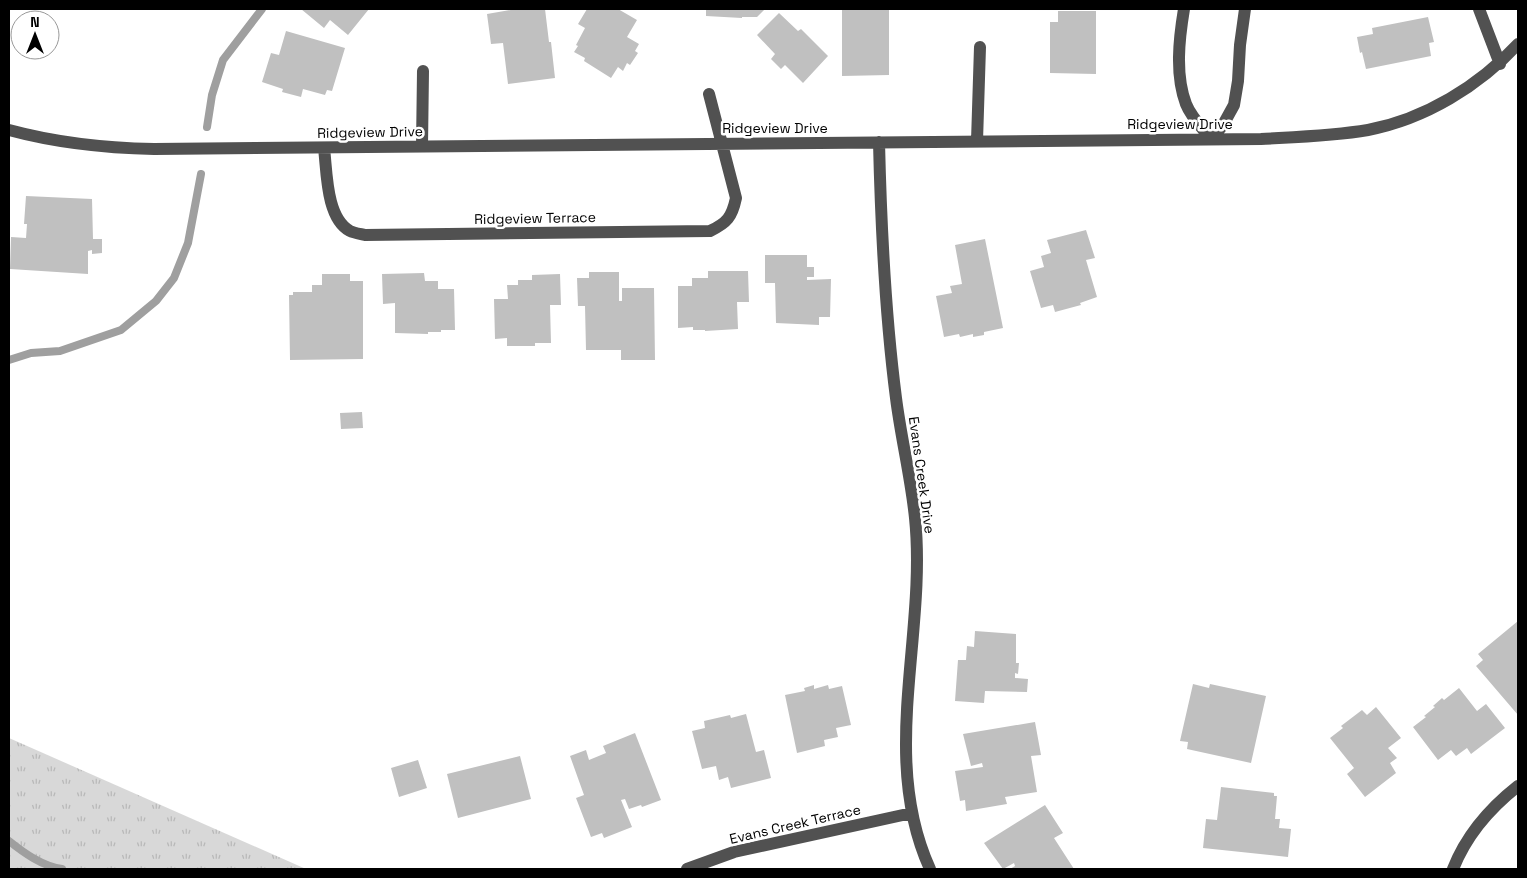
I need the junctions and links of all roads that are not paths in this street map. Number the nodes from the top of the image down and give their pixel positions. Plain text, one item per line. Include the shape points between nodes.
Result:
1 (1184, 9) edge
2 (1245, 9) edge
3 (1480, 9) edge
4 (1518, 44) edge
5 (980, 47) dead end
6 (1500, 64) junction
7 (423, 70) dead end
8 (709, 94) dead end
9 (9, 130) edge
10 (1211, 139) junction
11 (977, 141) junction
12 (879, 142) junction
13 (721, 143) junction
14 (422, 146) junction
15 (324, 148) junction
16 (1518, 786) edge
17 (912, 814) junction
18 (687, 869) edge
19 (930, 869) edge
20 (1453, 869) edge

1 - 10 street via 1179,55 1182,85 1187,106
2 - 10 street via 1234,105
3 - 6 street
4 - 6 street, Ridgeview Drive
5 - 11 street
6 - 10 street, Ridgeview Drive via 1471,85 1424,111 1370,129 1342,134
7 - 14 street
8 - 13 street, Ridgeview Terrace
9 - 15 street, Ridgeview Drive via 49,140 120,149
10 - 11 street, Ridgeview Drive
11 - 12 street, Ridgeview Drive
12 - 13 street, Ridgeview Drive
12 - 17 street, Evans Creek Drive via 881,221 891,351 915,518 917,570 905,743
13 - 14 street, Ridgeview Drive
13 - 15 street, Ridgeview Terrace via 736,198 733,212 723,225 710,231 671,232 351,232 332,210
14 - 15 street, Ridgeview Drive
16 - 20 street via 1477,827
17 - 18 street, Evans Creek Terrace via 734,852
17 - 19 street, Evans Creek Drive

